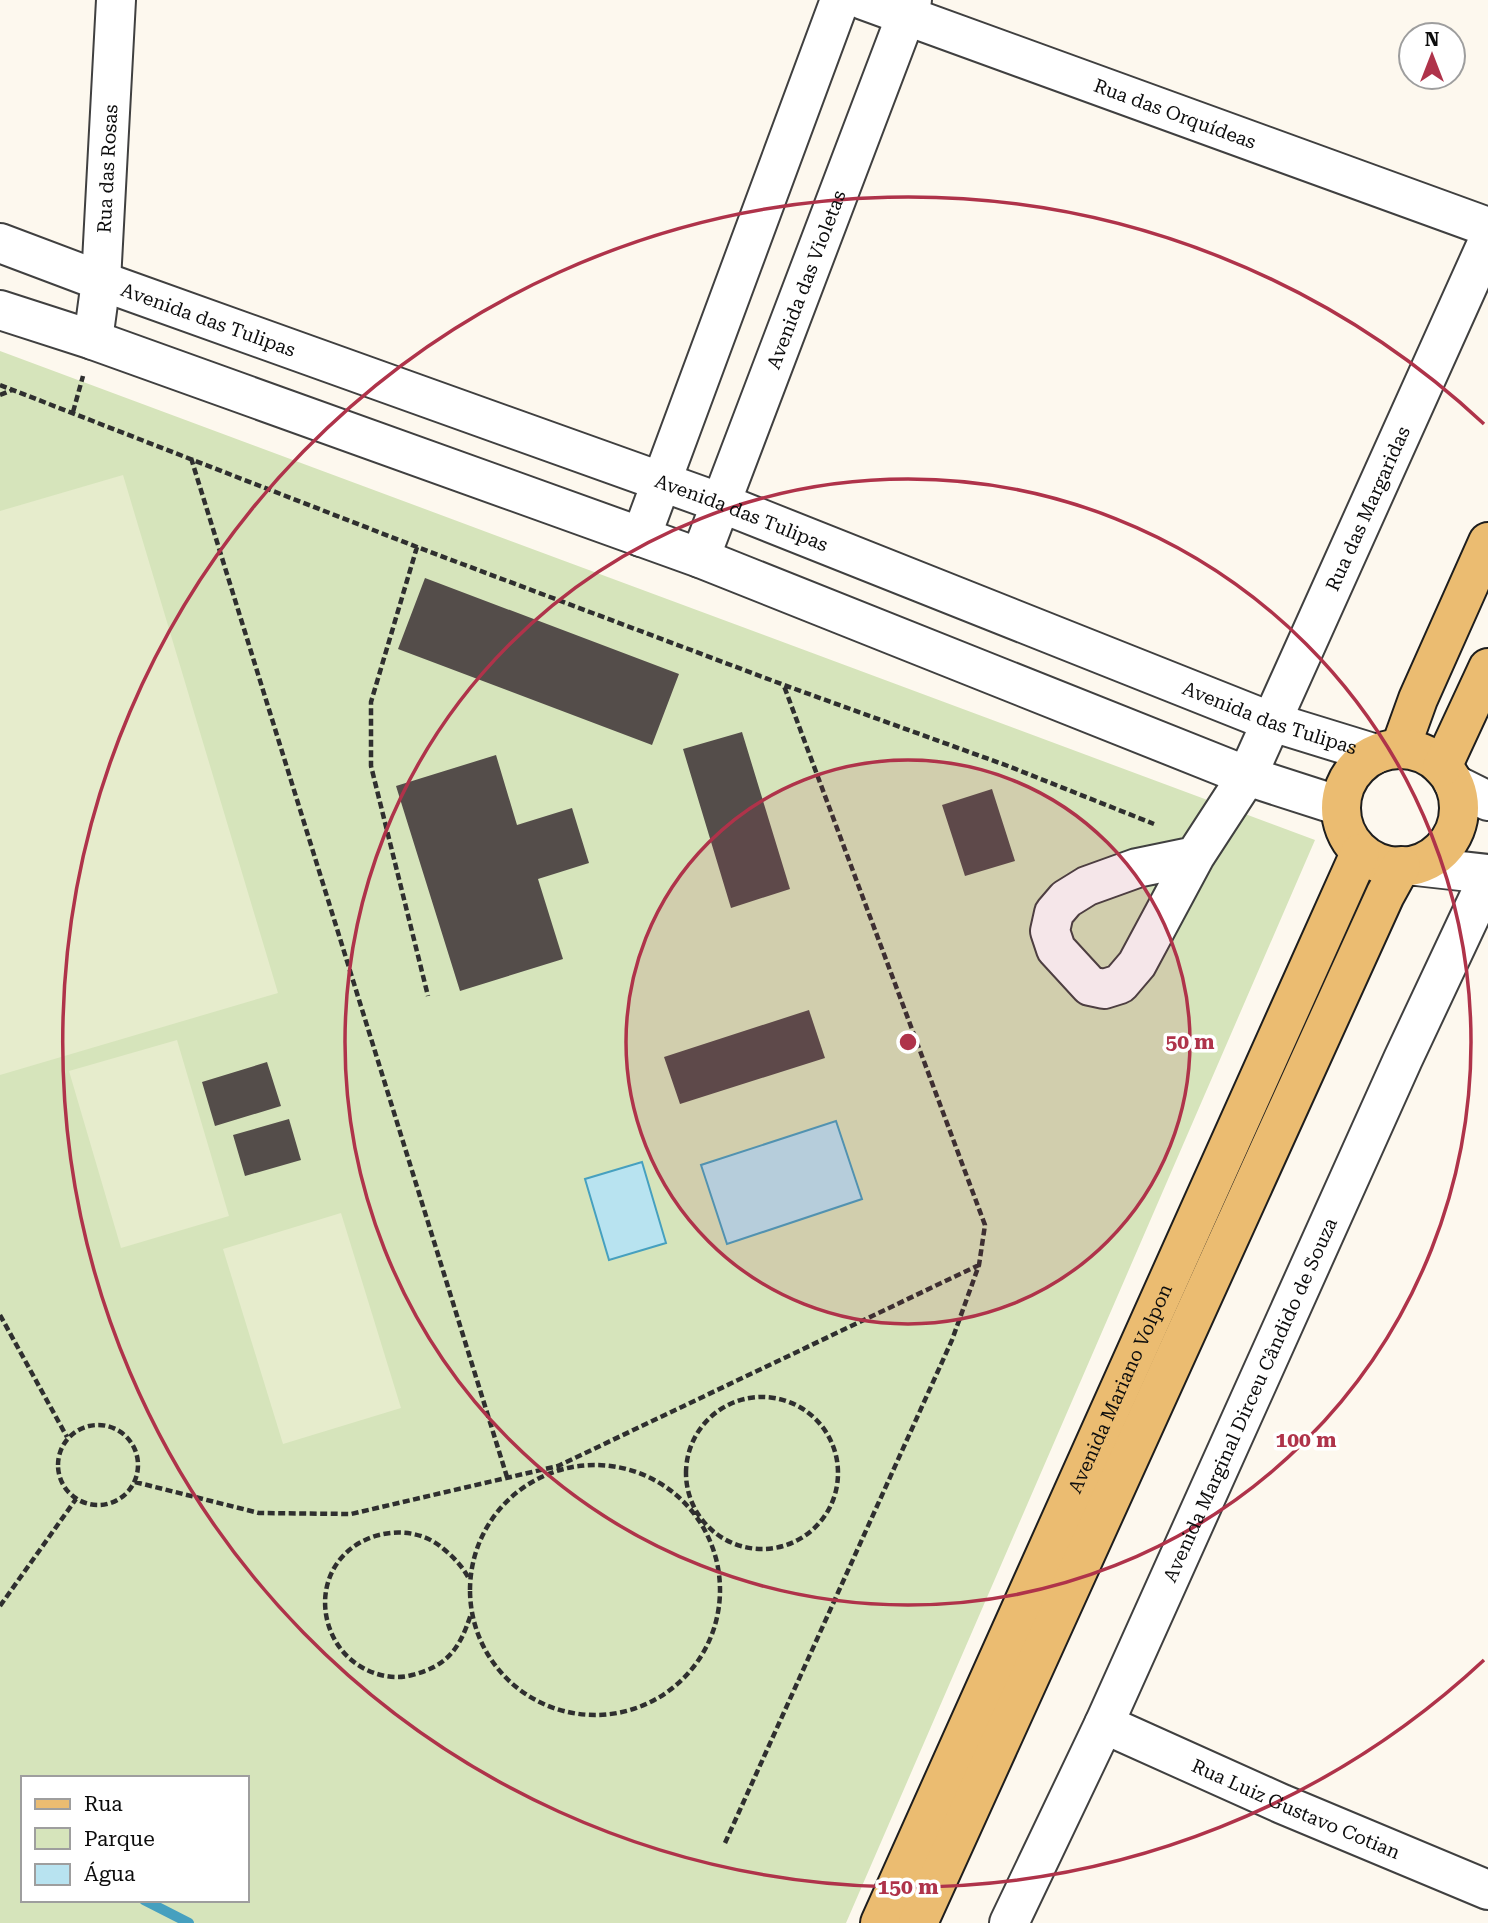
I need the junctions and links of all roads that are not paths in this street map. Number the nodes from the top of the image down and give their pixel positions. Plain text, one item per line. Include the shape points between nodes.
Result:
1 (116, 0) edge
2 (840, 0) edge
3 (863, 0) edge
4 (909, 8) edge
5 (1488, 228) edge
6 (1488, 241) edge
7 (0, 243) edge
8 (102, 281) junction
9 (0, 310) edge
10 (93, 340) junction
11 (662, 481) junction
12 (721, 503) junction
13 (641, 537) junction
14 (1488, 542) edge
15 (700, 558) junction
16 (1488, 668) edge
17 (1272, 722) junction
18 (1388, 752) junction
19 (1448, 775) junction
20 (1247, 776) junction
21 (1488, 801) edge
22 (1340, 806) junction
23 (1199, 850) road end
24 (1360, 853) junction
25 (1409, 866) junction
26 (1488, 876) edge
27 (1104, 1724) junction
28 (1485, 1882) edge
29 (880, 1923) edge
30 (918, 1923) edge
31 (1009, 1923) edge

1 - 8 street, Rua das Rosas
2 - 11 street
3 - 4 street, Rua das Orquídeas
4 - 5 street, Rua das Orquídeas
4 - 12 street, Avenida das Violetas
6 - 17 street, Rua das Margaridas
7 - 8 street, Avenida das Tulipas
8 - 10 street, Rua das Rosas
8 - 11 street, Avenida das Tulipas
9 - 10 street
10 - 13 street
11 - 12 street, Avenida das Tulipas
11 - 13 street
12 - 15 street, Avenida das Violetas
12 - 17 street, Avenida das Tulipas
13 - 15 street
14 - 18 main road via 1418,699
15 - 20 street
16 - 19 main road
17 - 18 street, Avenida das Tulipas
17 - 20 street, Rua das Margaridas
18 - 19 main road via 1424,754
18 - 22 main road via 1358,766 1345,784
19 - 21 street
19 - 25 main road via 1460,809 1454,834 1439,854
20 - 22 street
20 - 23 street, Rua das Margaridas
22 - 24 main road via 1344,831
24 - 25 main road via 1383,866
24 - 29 main road, Avenida Mariano Volpon
25 - 26 street
25 - 30 main road, Avenida Mariano Volpon via 1380,908
26 - 27 street, Avenida Marginal Dirceu Cândido de Souza
27 - 28 street, Rua Luiz Gustavo Cotian via 1282,1804
27 - 31 street, Avenida Marginal Dirceu Cândido de Souza

